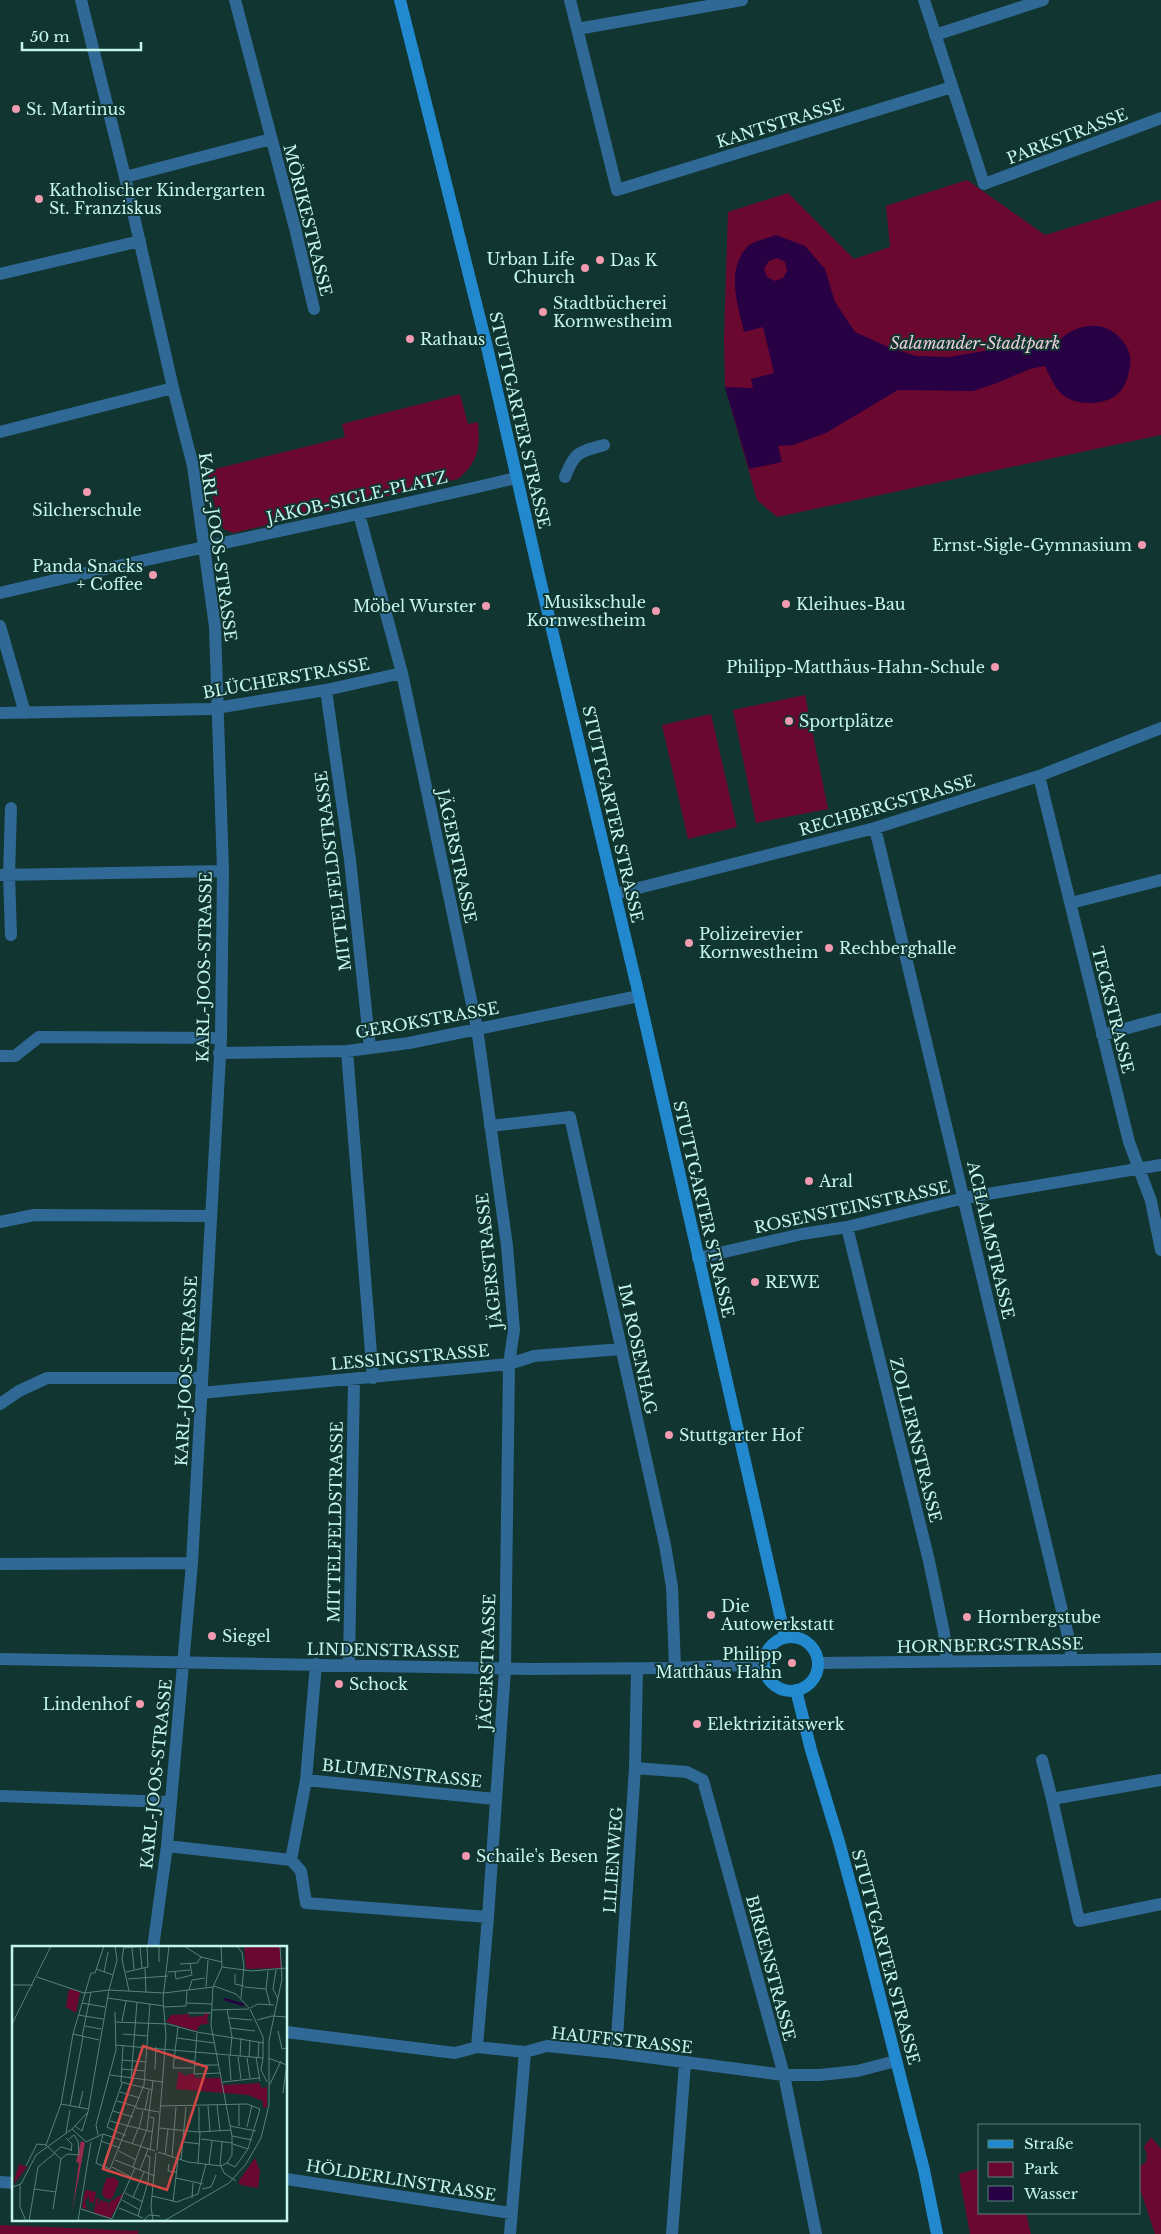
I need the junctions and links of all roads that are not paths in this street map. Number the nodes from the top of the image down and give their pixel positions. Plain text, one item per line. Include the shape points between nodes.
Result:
1 (80, 0) edge
2 (235, 0) edge
3 (400, 0) edge
4 (570, 0) edge
5 (742, 0) edge
6 (924, 0) edge
7 (1043, 0) edge
8 (577, 29) junction
9 (935, 35) junction
10 (952, 87) junction
11 (1161, 118) edge
12 (271, 139) junction
13 (125, 177) junction
14 (140, 241) junction
15 (0, 274) edge
16 (314, 308) dead end
17 (173, 388) junction
18 (0, 432) edge
19 (604, 445) dead end
20 (565, 476) dead end
21 (516, 478) junction
22 (359, 514) junction
23 (205, 548) junction
24 (0, 593) edge
25 (0, 626) edge
26 (402, 673) junction
27 (326, 690) junction
28 (216, 708) junction
29 (25, 712) junction
30 (0, 713) edge
31 (1161, 728) edge
32 (1039, 776) junction
33 (10, 808) dead end
34 (875, 828) junction
35 (223, 871) junction
36 (4, 875) edge
37 (1161, 880) edge
38 (615, 894) junction
39 (1071, 903) junction
40 (11, 935) dead end
41 (639, 996) junction
42 (1161, 1019) edge
43 (477, 1028) junction
44 (1102, 1035) junction
45 (221, 1038) junction
46 (370, 1048) junction
47 (347, 1051) junction
48 (219, 1053) junction
49 (0, 1056) edge
50 (490, 1126) junction
51 (1161, 1165) edge
52 (1139, 1168) junction
53 (964, 1198) junction
54 (210, 1216) junction
55 (0, 1222) edge
56 (846, 1227) junction
57 (1161, 1250) edge
58 (698, 1258) junction
59 (621, 1350) junction
60 (509, 1364) junction
61 (202, 1378) junction
62 (373, 1378) junction
63 (354, 1379) junction
64 (201, 1393) junction
65 (0, 1404) edge
66 (192, 1563) junction
67 (0, 1564) edge
68 (785, 1638) junction
69 (1161, 1659) edge
70 (0, 1660) edge
71 (1072, 1660) junction
72 (183, 1662) junction
73 (947, 1662) junction
74 (818, 1663) junction
75 (316, 1664) junction
76 (764, 1664) junction
77 (349, 1665) junction
78 (675, 1668) junction
79 (505, 1669) junction
80 (637, 1669) junction
81 (796, 1690) junction
82 (1042, 1760) dead end
83 (635, 1768) junction
84 (306, 1780) junction
85 (1161, 1780) edge
86 (0, 1796) edge
87 (496, 1799) junction
88 (1052, 1800) junction
89 (170, 1802) junction
90 (167, 1846) junction
91 (291, 1860) junction
92 (1161, 1904) edge
93 (488, 1918) junction
94 (153, 1946) edge
95 (288, 2032) edge
96 (476, 2047) junction
97 (525, 2052) junction
98 (616, 2053) junction
99 (896, 2061) junction
100 (685, 2063) junction
101 (784, 2074) junction
102 (288, 2179) edge
103 (511, 2213) junction
104 (510, 2234) edge
105 (672, 2234) edge
106 (816, 2234) edge
107 (937, 2234) edge

1 - 13 street, KARL-JOOS-STRASSE
2 - 12 street, MÖRIKESTRASSE
3 - 21 main road, STUTTGARTER STRASSE via 487,347
4 - 8 street
5 - 8 street
6 - 9 street
7 - 9 street
8 - 10 street, KANTSTRASSE via 616,190
9 - 10 street
10 - 11 street, PARKSTRASSE via 984,184
12 - 13 street, MÖRIKESTRASSE
12 - 16 street, MÖRIKESTRASSE
13 - 14 street, KARL-JOOS-STRASSE
14 - 15 street
14 - 17 street, KARL-JOOS-STRASSE
17 - 18 street
17 - 23 street, KARL-JOOS-STRASSE via 193,466
19 - 20 street via 578,452
21 - 22 street, JAKOB-SIGLE-PLATZ
21 - 38 main road, STUTTGARTER STRASSE
22 - 23 street, JAKOB-SIGLE-PLATZ
22 - 26 street, JÄGERSTRASSE
23 - 24 street, JAKOB-SIGLE-PLATZ via 119,564
23 - 28 street, KARL-JOOS-STRASSE via 215,628
25 - 29 street
26 - 27 street, BLÜCHERSTRASSE
26 - 43 street, JÄGERSTRASSE
27 - 28 street, BLÜCHERSTRASSE
27 - 46 street, MITTELFELDSTRASSE via 350,860
28 - 29 street, BLÜCHERSTRASSE
28 - 35 street, KARL-JOOS-STRASSE
29 - 30 street, BLÜCHERSTRASSE
31 - 32 street, RECHBERGSTRASSE
32 - 34 street, RECHBERGSTRASSE
32 - 39 street, TECKSTRASSE
33 - 36 street
34 - 38 street, RECHBERGSTRASSE
34 - 53 street, ACHALMSTRASSE
35 - 36 street
35 - 45 street, KARL-JOOS-STRASSE
36 - 40 street
37 - 39 street
38 - 41 main road, STUTTGARTER STRASSE
39 - 44 street, TECKSTRASSE
41 - 43 street, GEROKSTRASSE
41 - 58 main road, STUTTGARTER STRASSE
42 - 44 street
43 - 46 street, GEROKSTRASSE
43 - 50 street, JÄGERSTRASSE
44 - 52 street, TECKSTRASSE via 1129,1142
45 - 48 street, KARL-JOOS-STRASSE
45 - 49 street via 39,1036 15,1056
46 - 47 street, GEROKSTRASSE
47 - 48 street, GEROKSTRASSE
47 - 62 street
48 - 54 street, KARL-JOOS-STRASSE
50 - 59 street, IM ROSENHAG via 570,1117
50 - 60 street, JÄGERSTRASSE via 514,1330
51 - 52 street, ROSENSTEINSTRASSE
52 - 53 street, ROSENSTEINSTRASSE
52 - 57 street, TECKSTRASSE via 1151,1201
53 - 56 street, ROSENSTEINSTRASSE
53 - 71 street, ACHALMSTRASSE
54 - 55 street via 34,1215
54 - 61 street, KARL-JOOS-STRASSE
56 - 58 street, ROSENSTEINSTRASSE
56 - 73 street, ZOLLERNSTRASSE via 929,1560
58 - 68 main road, STUTTGARTER STRASSE
59 - 60 street, LESSINGSTRASSE via 534,1356
59 - 78 street, IM ROSENHAG via 672,1587
60 - 62 street, LESSINGSTRASSE
60 - 79 street, JÄGERSTRASSE
61 - 64 street, KARL-JOOS-STRASSE
61 - 65 street via 47,1378
62 - 63 street, LESSINGSTRASSE
63 - 64 street, LESSINGSTRASSE
63 - 77 street, MITTELFELDSTRASSE
64 - 66 street, KARL-JOOS-STRASSE
66 - 67 street
66 - 72 street, KARL-JOOS-STRASSE
68 - 74 main road via 797,1637 808,1642
68 - 76 main road via 770,1647
69 - 71 street, HORNBERGSTRASSE
70 - 72 street, LINDENSTRASSE
71 - 73 street, HORNBERGSTRASSE
72 - 75 street, LINDENSTRASSE
72 - 89 street, KARL-JOOS-STRASSE
73 - 74 street, HORNBERGSTRASSE
74 - 81 main road via 813,1680
75 - 77 street, LINDENSTRASSE
75 - 84 street
76 - 78 street, LINDENSTRASSE
76 - 81 main road via 774,1685
77 - 79 street, LINDENSTRASSE
78 - 80 street, LINDENSTRASSE
79 - 80 street, LINDENSTRASSE
79 - 87 street, JÄGERSTRASSE
80 - 83 street, LILIENWEG
81 - 99 main road, STUTTGARTER STRASSE via 854,1895
82 - 88 street
83 - 98 street, LILIENWEG
83 - 101 street, BIRKENSTRASSE via 687,1772 702,1780
84 - 87 street, BLUMENSTRASSE
84 - 91 street
85 - 88 street
86 - 89 street
87 - 93 street, JÄGERSTRASSE
88 - 92 street via 1079,1921
89 - 90 street, KARL-JOOS-STRASSE
90 - 91 street
90 - 94 street, KARL-JOOS-STRASSE
91 - 93 street via 301,1871 306,1903
93 - 96 street, JÄGERSTRASSE
95 - 96 street, HAUFFSTRASSE via 455,2053
96 - 97 street, HAUFFSTRASSE
97 - 98 street, HAUFFSTRASSE via 547,2046
97 - 103 street
98 - 100 street, HAUFFSTRASSE
99 - 101 street, HAUFFSTRASSE via 857,2071
99 - 107 main road, STUTTGARTER STRASSE
100 - 101 street, HAUFFSTRASSE
100 - 105 street
101 - 106 street, BIRKENSTRASSE
102 - 103 street, HÖLDERLINSTRASSE
103 - 104 street

